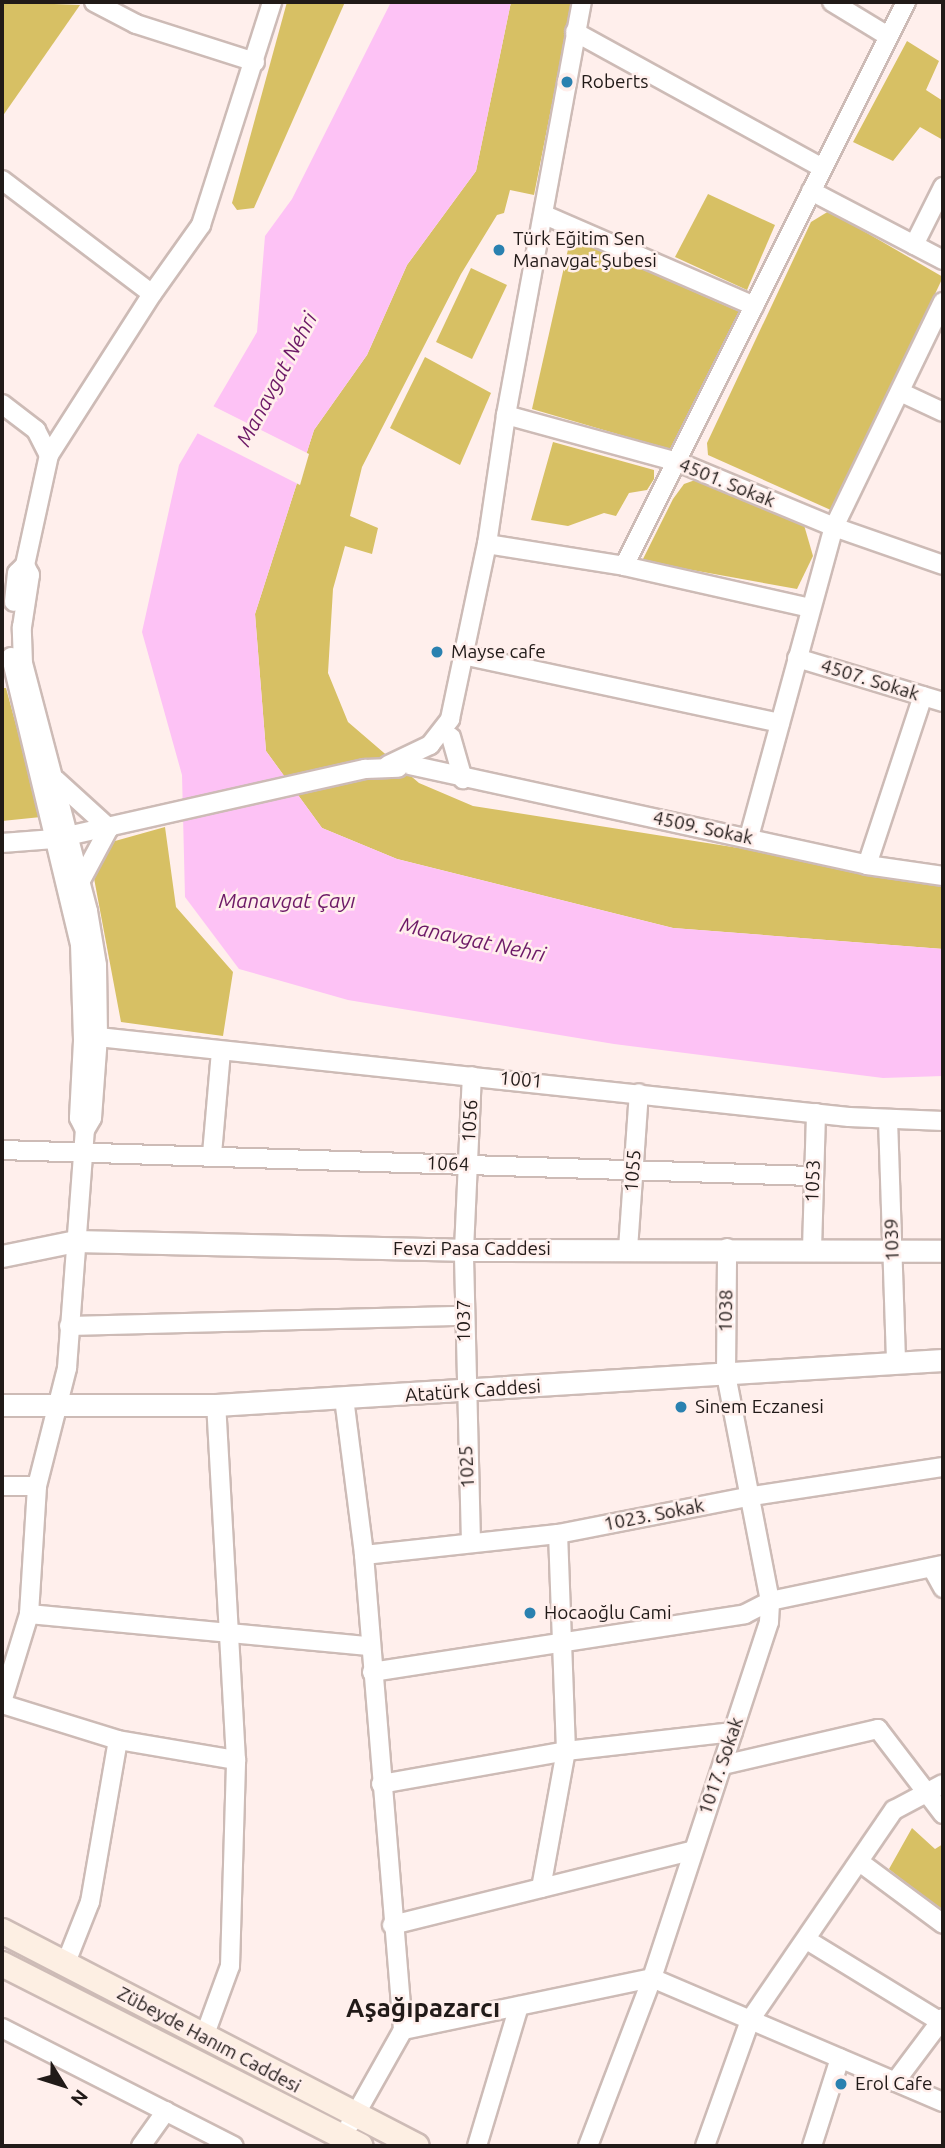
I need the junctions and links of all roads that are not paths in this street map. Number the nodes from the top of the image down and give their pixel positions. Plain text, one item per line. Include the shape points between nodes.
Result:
1 (94, 2) edge
2 (272, 2) edge
3 (582, 2) edge
4 (832, 2) edge
5 (906, 2) edge
6 (575, 32) junction
7 (888, 36) junction
8 (255, 62) junction
9 (822, 168) junction
10 (2, 180) edge
11 (943, 187) edge
12 (811, 191) junction
13 (545, 215) junction
14 (914, 245) junction
15 (943, 260) edge
16 (152, 295) junction
17 (943, 302) edge
18 (754, 306) junction
19 (900, 391) junction
20 (2, 404) edge
21 (943, 412) edge
22 (506, 415) junction
23 (49, 455) junction
24 (678, 462) junction
25 (834, 527) junction
26 (487, 544) junction
27 (943, 565) edge
28 (624, 566) junction
29 (480, 582) junction
30 (810, 608) junction
31 (472, 657) junction
32 (797, 657) junction
33 (12, 665) edge
34 (923, 696) junction
35 (943, 702) edge
36 (780, 723) junction
37 (451, 737) junction
38 (388, 765) junction
39 (410, 765) junction
40 (55, 779) junction
41 (463, 779) junction
42 (117, 825) junction
43 (62, 837) junction
44 (749, 837) junction
45 (2, 843) edge
46 (867, 865) junction
47 (943, 876) edge
48 (80, 882) junction
49 (98, 1037) junction
50 (221, 1051) junction
51 (472, 1076) junction
52 (639, 1093) junction
53 (816, 1113) junction
54 (888, 1119) junction
55 (943, 1121) edge
56 (85, 1130) junction
57 (84, 1149) junction
58 (2, 1150) edge
59 (212, 1154) junction
60 (467, 1164) junction
61 (633, 1169) junction
62 (811, 1176) junction
63 (75, 1241) junction
64 (727, 1248) junction
65 (628, 1249) junction
66 (812, 1249) junction
67 (464, 1250) junction
68 (892, 1251) junction
69 (943, 1251) edge
70 (2, 1256) edge
71 (464, 1316) junction
72 (69, 1326) junction
73 (943, 1360) edge
74 (896, 1362) junction
75 (726, 1374) junction
76 (464, 1391) junction
77 (344, 1398) junction
78 (56, 1403) junction
79 (2, 1405) edge
80 (216, 1405) junction
81 (943, 1467) edge
82 (2, 1486) edge
83 (37, 1486) junction
84 (746, 1496) junction
85 (558, 1534) junction
86 (471, 1543) junction
87 (364, 1555) junction
88 (938, 1566) edge
89 (943, 1588) edge
90 (770, 1601) junction
91 (29, 1614) junction
92 (230, 1632) junction
93 (562, 1644) junction
94 (368, 1646) junction
95 (372, 1672) junction
96 (2, 1703) edge
97 (733, 1732) junction
98 (118, 1740) junction
99 (566, 1751) junction
100 (236, 1760) junction
101 (723, 1765) junction
102 (381, 1784) junction
103 (935, 1788) edge
104 (943, 1814) edge
105 (691, 1851) junction
106 (861, 1863) junction
107 (541, 1888) junction
108 (943, 1924) edge
109 (392, 1925) junction
110 (2, 1931) edge
111 (807, 1940) junction
112 (2, 1964) edge
113 (65, 1965) junction
114 (652, 1978) junction
115 (519, 2006) junction
116 (750, 2020) junction
117 (942, 2020) edge
118 (2, 2028) edge
119 (403, 2030) junction
120 (204, 2037) junction
121 (840, 2059) junction
122 (895, 2082) junction
123 (943, 2102) edge
124 (166, 2110) junction
125 (349, 2136) edge
126 (141, 2146) edge
127 (234, 2146) edge
128 (417, 2146) edge
129 (477, 2146) edge
130 (588, 2146) edge
131 (705, 2146) edge
132 (812, 2146) edge

1 - 8 street via 136,24
2 - 8 street
3 - 6 street
4 - 7 street
5 - 7 street
6 - 9 street
6 - 13 street
7 - 9 street
8 - 16 street via 201,225
9 - 12 street
10 - 16 street
11 - 14 street
12 - 14 street
12 - 18 street
13 - 18 street
13 - 22 street
14 - 15 street
16 - 23 street
17 - 19 street
18 - 24 street
19 - 21 street
19 - 25 street
20 - 23 street via 36,430
22 - 24 street, 4501. Sokak
22 - 26 street
23 - 33 street via 25,565 30,575
24 - 25 street, 4501. Sokak
24 - 28 street
25 - 27 street, 4501. Sokak
25 - 30 street
26 - 28 street
26 - 29 street
28 - 30 street
29 - 31 street via 483,590
29 - 38 street via 448,725 430,745
30 - 32 street
31 - 36 street
31 - 37 street
32 - 34 street, 4507. Sokak
32 - 36 street
33 - 40 street
33 - 43 street
34 - 35 street, 4507. Sokak
34 - 46 street
36 - 44 street
37 - 39 street
37 - 41 street
38 - 39 street, 4509. Sokak
38 - 42 street
39 - 41 street, 4509. Sokak
40 - 42 street
40 - 43 street
41 - 44 street, 4509. Sokak
42 - 43 street
42 - 48 street
43 - 45 street
43 - 48 street
43 - 56 street via 82,962 79,1118
44 - 46 street, 4509. Sokak
46 - 47 street, 4509. Sokak
48 - 49 street via 95,947
49 - 50 street, 1001
49 - 56 street via 92,1118
50 - 51 street, 1001
50 - 59 street
51 - 52 street, 1001
51 - 60 street, 1056
52 - 53 street, 1001
52 - 61 street, 1055
53 - 54 street, 1001
53 - 62 street, 1053
54 - 55 street, 1001
54 - 68 street, 1039
56 - 57 street
57 - 58 street, 1064
57 - 59 street, 1064
57 - 63 street
59 - 60 street, 1064
60 - 61 street, 1064
60 - 67 street, 1056
61 - 62 street, 1064
61 - 65 street, 1055
62 - 66 street, 1053
63 - 67 street, Fevzi Pasa Caddesi
63 - 70 street, Fevzi Pasa Caddesi
63 - 72 street
64 - 65 street, Fevzi Pasa Caddesi
64 - 66 street, Fevzi Pasa Caddesi
64 - 75 street, 1038
65 - 67 street, Fevzi Pasa Caddesi
66 - 68 street, Fevzi Pasa Caddesi
67 - 71 street, 1037
68 - 69 street, Fevzi Pasa Caddesi
68 - 74 street, 1039
71 - 72 street
71 - 76 street, 1037
72 - 78 street via 67,1368
73 - 74 street, Atatürk Caddesi
74 - 75 street, Atatürk Caddesi
75 - 76 street, Atatürk Caddesi
75 - 84 street, 1017. Sokak
76 - 77 street, Atatürk Caddesi
76 - 86 street, 1025
77 - 80 street, Atatürk Caddesi
77 - 87 street
78 - 79 street, Atatürk Caddesi
78 - 80 street, Atatürk Caddesi
78 - 83 street
80 - 92 street
81 - 84 street, 1023. Sokak
82 - 83 street
83 - 91 street
84 - 85 street, 1023. Sokak
84 - 90 street, 1017. Sokak
85 - 86 street, 1023. Sokak
85 - 93 street
86 - 87 street, 1023. Sokak
87 - 94 street
88 - 89 street
88 - 90 street
90 - 93 street via 745,1614
90 - 97 street, 1017. Sokak via 769,1622
91 - 92 street
91 - 96 street
92 - 94 street
92 - 100 street
93 - 95 street
93 - 99 street
94 - 95 street
95 - 102 street
96 - 98 street
97 - 99 street
97 - 101 street, 1017. Sokak
98 - 100 street
98 - 113 street via 90,1902
99 - 102 street
99 - 107 street
100 - 120 street via 230,1966
101 - 103 street via 878,1729
101 - 105 street, 1017. Sokak
102 - 109 street
103 - 104 street
103 - 106 street via 894,1810
105 - 107 street
105 - 114 street, 1017. Sokak
106 - 108 street
106 - 111 street
107 - 109 street
109 - 119 street
110 - 113 main road, Zübeyde Hanım Caddesi
111 - 116 street
111 - 117 street
112 - 125 main road, Zübeyde Hanım Caddesi
113 - 120 main road, Zübeyde Hanım Caddesi
114 - 115 street
114 - 116 street
114 - 130 street, 1017. Sokak
115 - 119 street
115 - 129 street
116 - 121 street
116 - 131 street
117 - 122 street
118 - 124 street
119 - 125 street
120 - 125 main road, Zübeyde Hanım Caddesi
121 - 122 street
121 - 132 street
122 - 123 street
124 - 126 street
124 - 127 street
125 - 128 main road, Zübeyde Hanım Caddesi

